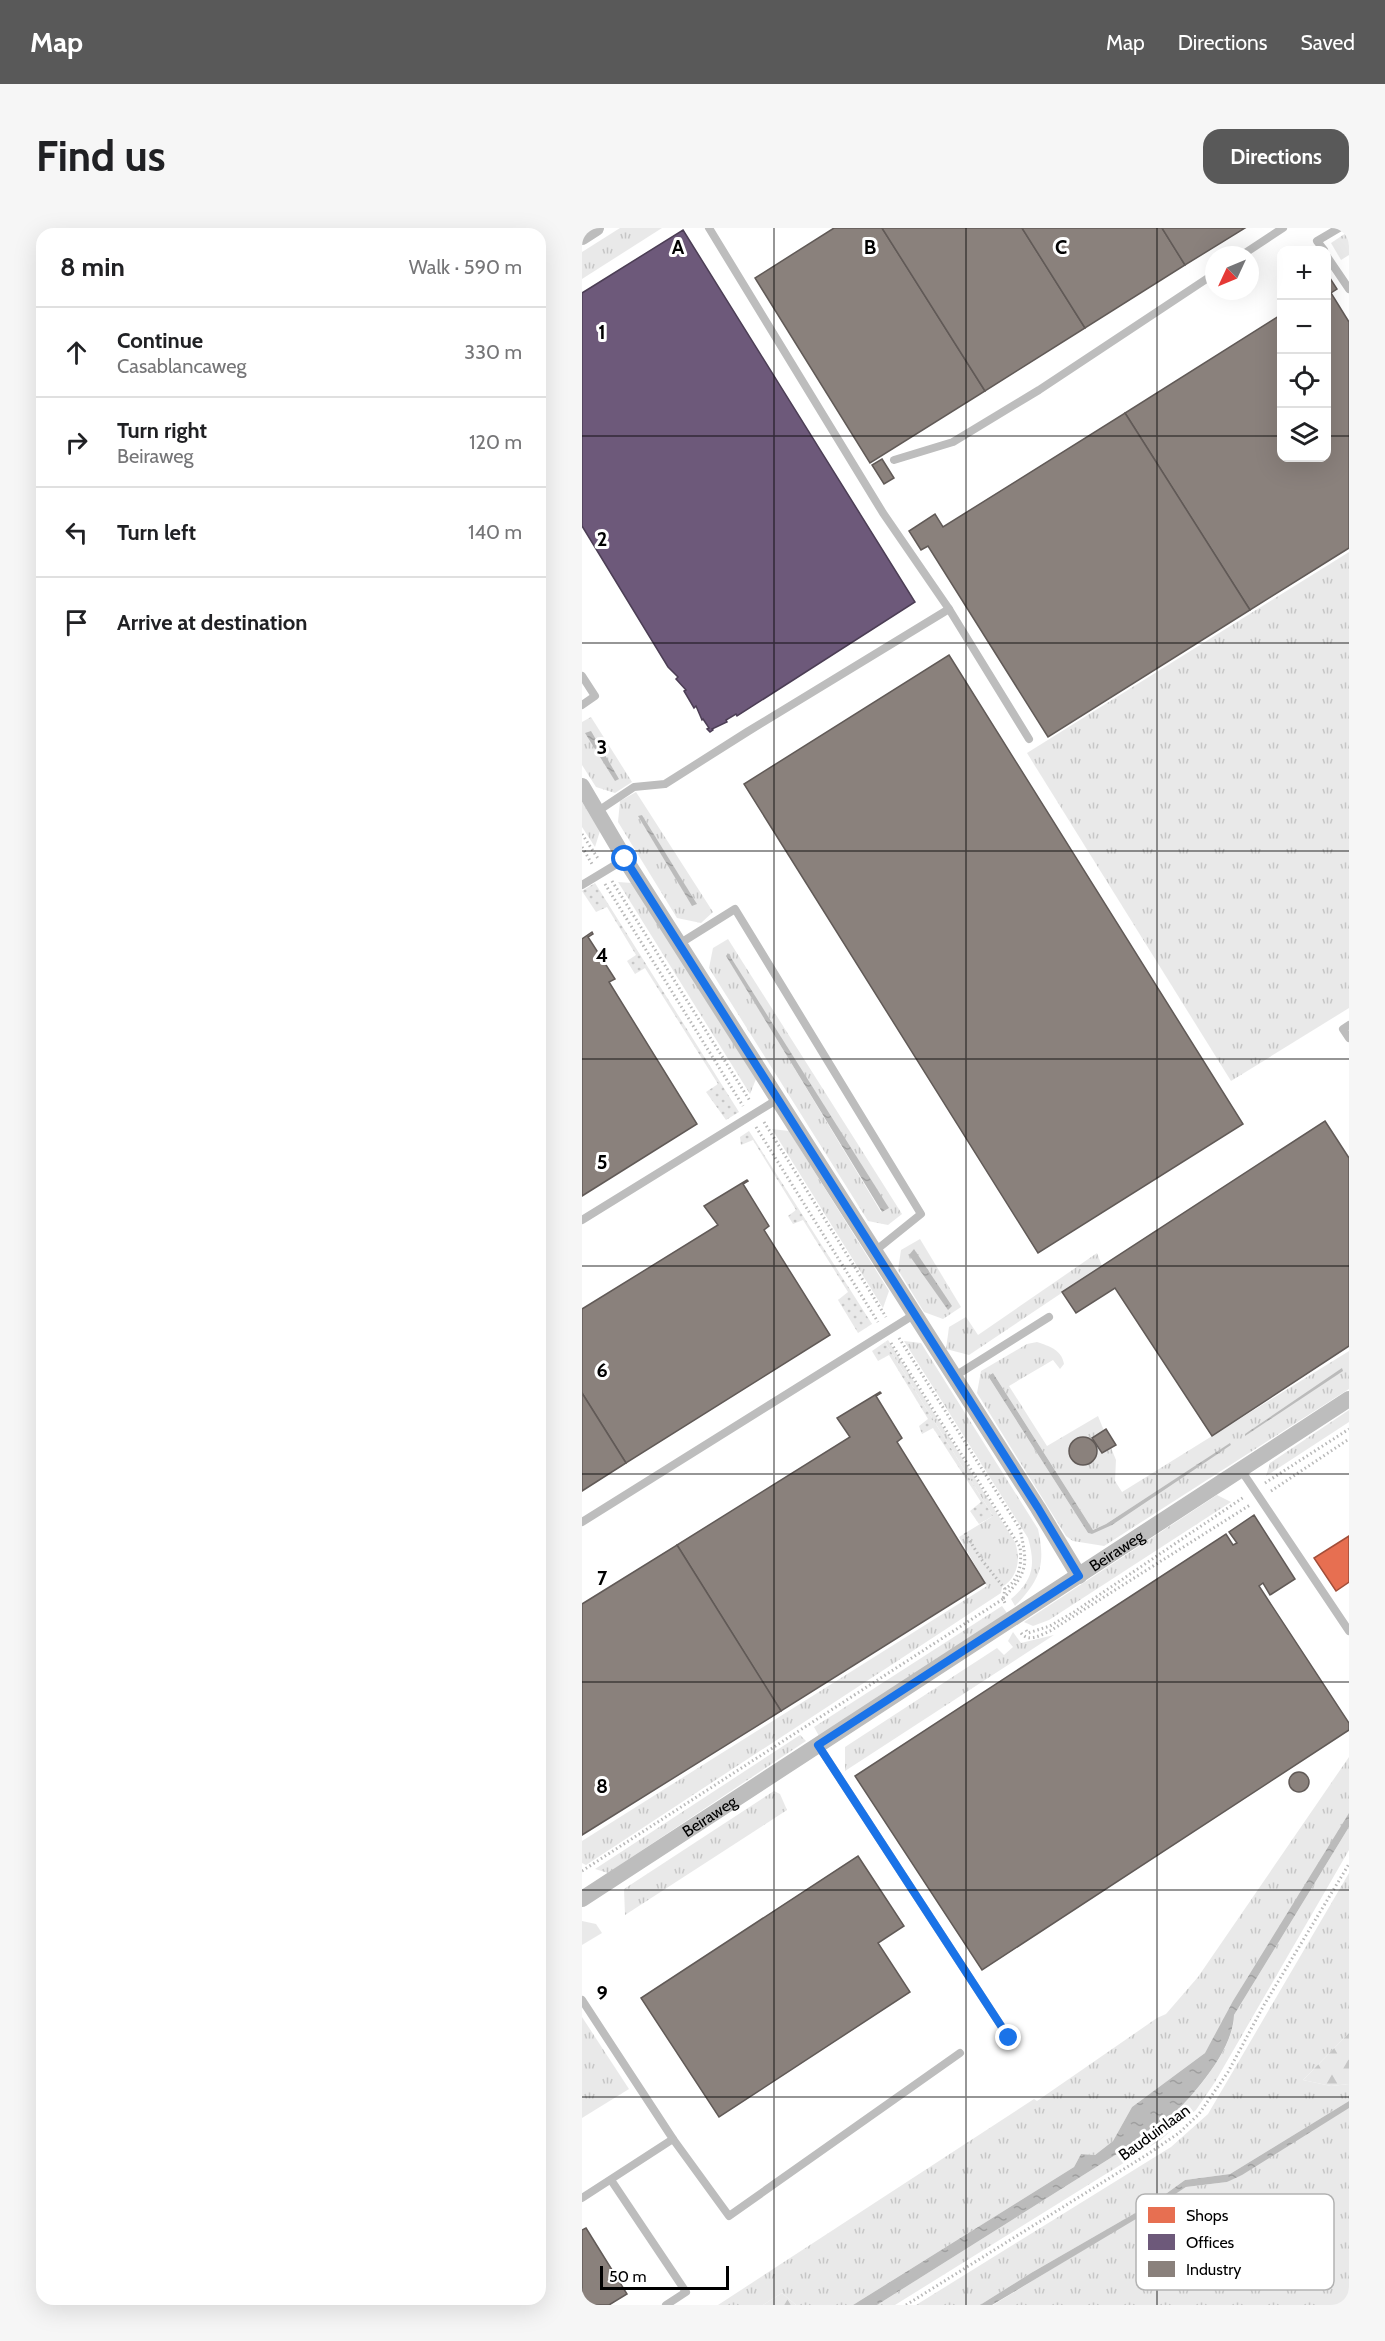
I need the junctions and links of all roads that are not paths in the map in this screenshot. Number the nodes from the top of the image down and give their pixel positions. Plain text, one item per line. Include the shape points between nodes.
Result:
1 (596, 228) edge
2 (709, 228) edge
3 (1283, 228) edge
4 (1339, 228) edge
5 (582, 237) edge
6 (1256, 246) edge
7 (1321, 246) edge
8 (1331, 262) edge
9 (1205, 280) edge
10 (1349, 289) edge
11 (894, 460) dead end
12 (949, 609) junction
13 (582, 676) edge
14 (582, 705) edge
15 (1029, 739) dead end
16 (582, 786) edge
17 (598, 811) junction
18 (625, 859) junction
19 (582, 885) edge
20 (680, 944) junction
21 (1349, 1025) edge
22 (1349, 1038) edge
23 (778, 1099) junction
24 (582, 1220) edge
25 (875, 1251) junction
26 (915, 1314) junction
27 (1049, 1317) dead end
28 (955, 1377) junction
29 (1349, 1399) edge
30 (1240, 1470) junction
31 (582, 1521) edge
32 (1079, 1576) junction
33 (1349, 1631) edge
34 (818, 1745) junction
35 (584, 1894) edge
36 (582, 2000) edge
37 (1009, 2038) dead end
38 (960, 2053) dead end
39 (673, 2139) junction
40 (612, 2180) junction
41 (582, 2198) edge
42 (666, 2305) edge

1 - 5 street
2 - 12 lane via 883,513
3 - 6 lane
4 - 7 lane via 1317,241
8 - 10 lane
9 - 11 lane via 953,442
12 - 15 lane
12 - 17 lane via 665,784 634,787
13 - 14 lane via 595,696
16 - 17 street
17 - 18 street
18 - 19 lane
18 - 20 street
20 - 23 street
20 - 25 lane via 735,909 921,1214
21 - 22 lane via 1343,1029
23 - 24 lane
23 - 25 street
25 - 26 street
26 - 28 street
26 - 31 lane
27 - 28 lane
28 - 32 street
29 - 30 street, Beiraweg
30 - 32 street, Beiraweg
30 - 33 lane
32 - 34 street, Beiraweg
34 - 35 street, Beiraweg
34 - 37 lane
36 - 39 lane
38 - 39 lane via 729,2216
39 - 40 lane
40 - 41 lane
40 - 42 lane via 686,2292

